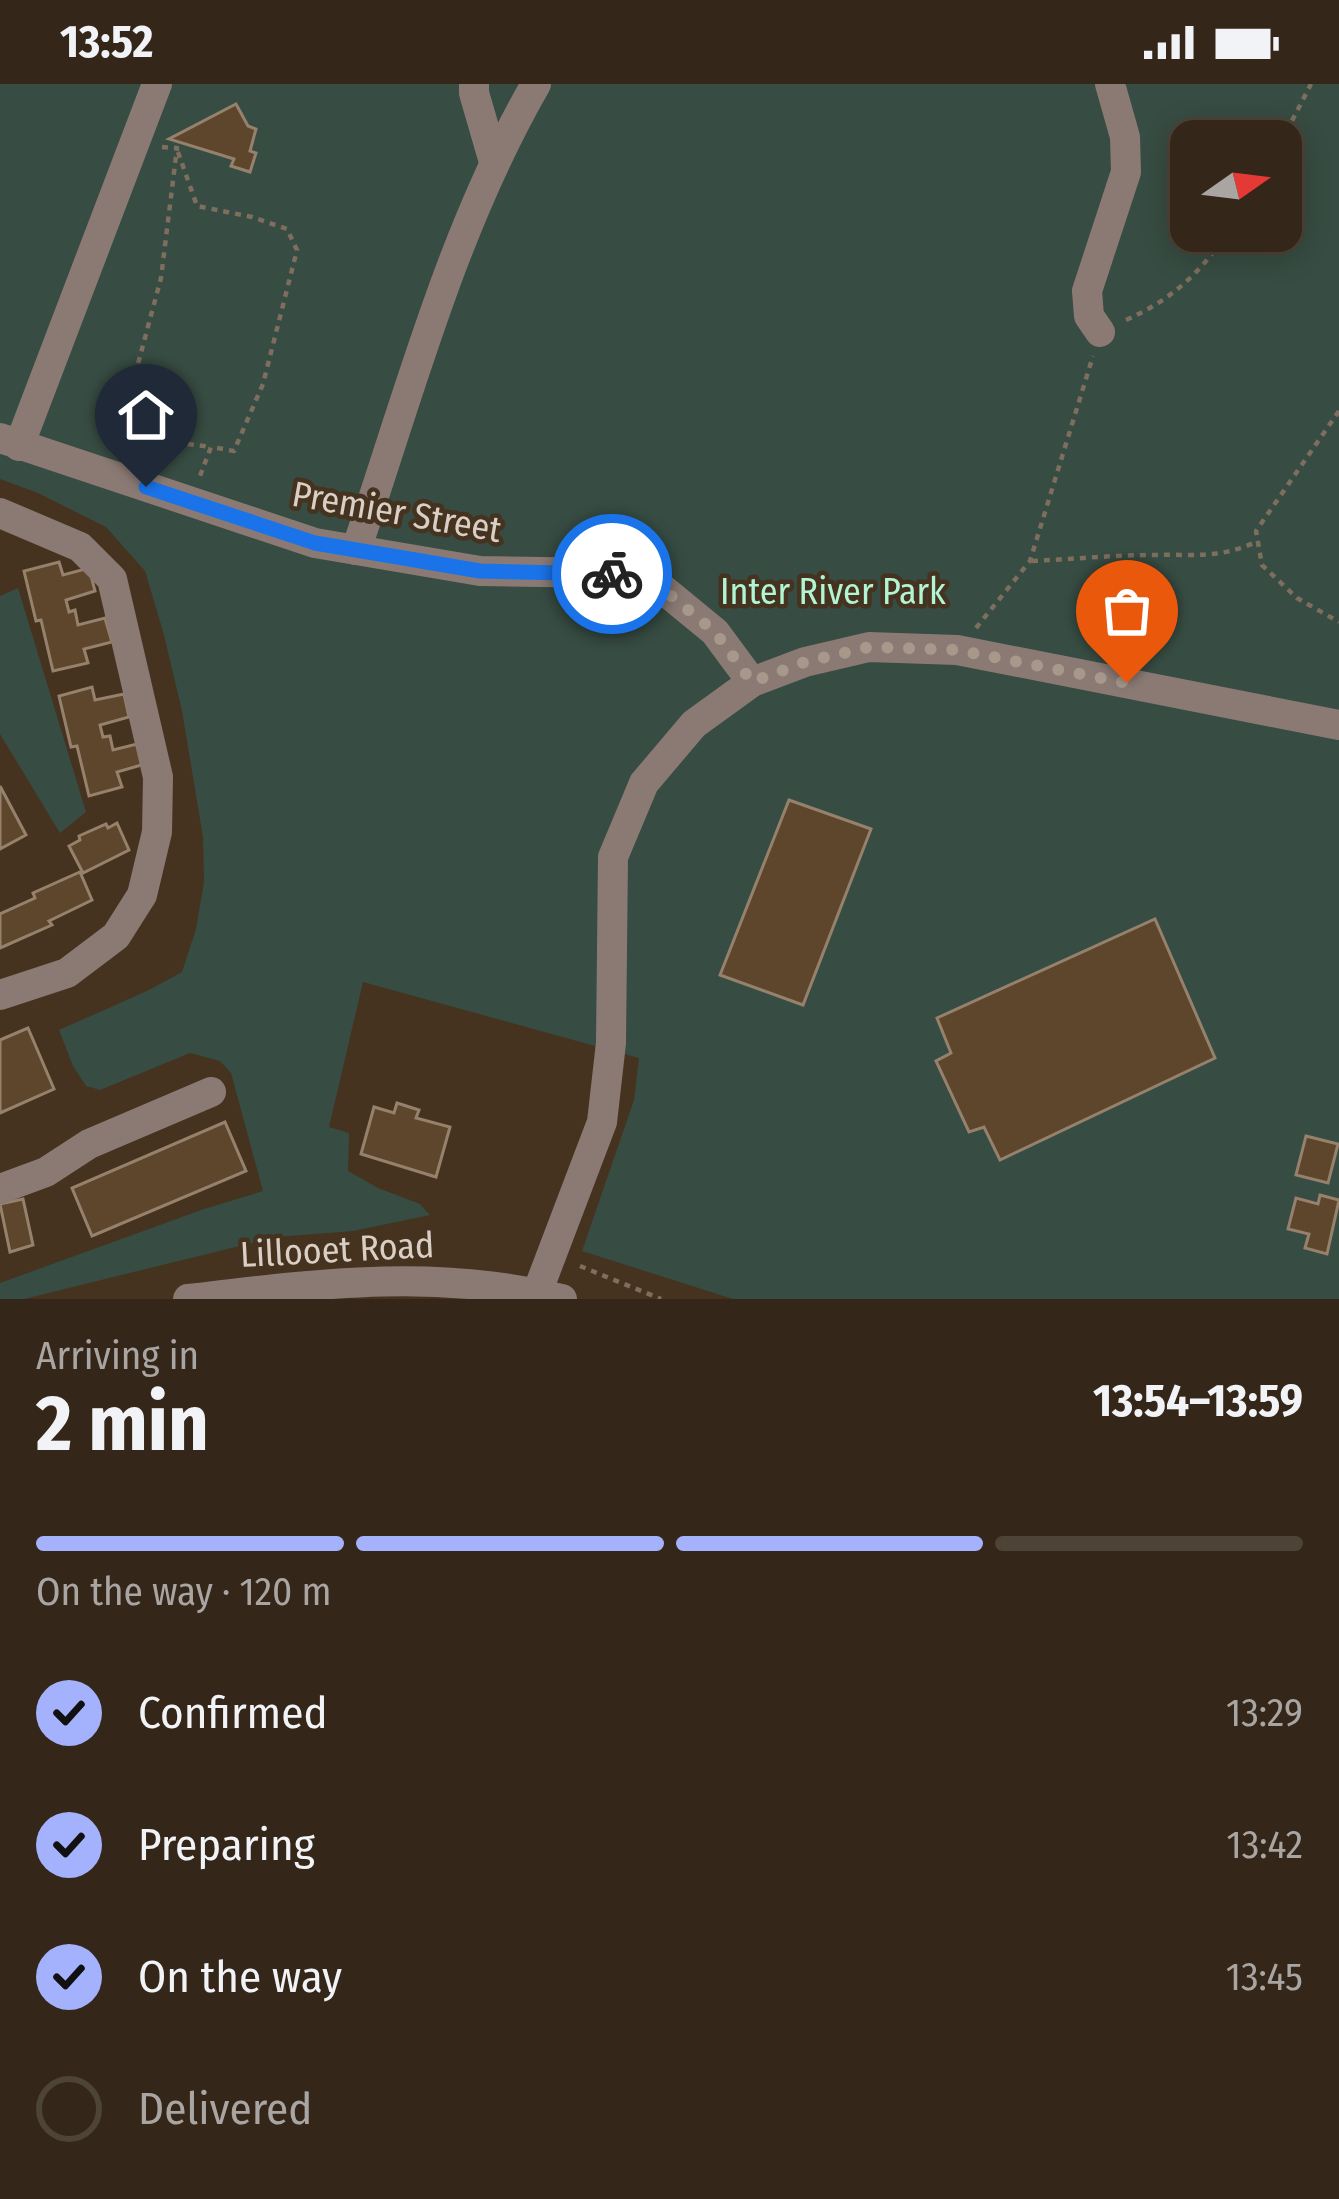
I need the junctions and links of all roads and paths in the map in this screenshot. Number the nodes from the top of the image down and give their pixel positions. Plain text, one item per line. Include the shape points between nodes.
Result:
1 (157, 84) edge
2 (536, 84) edge
3 (1110, 84) edge
4 (1311, 84) edge
5 (473, 87) edge
6 (1292, 120) edge
7 (133, 145) junction
8 (177, 148) junction
9 (494, 163) junction
10 (1212, 252) edge
11 (1100, 332) junction
12 (1339, 411) edge
13 (10, 442) edge
14 (211, 447) junction
15 (190, 502) junction
16 (0, 513) edge
17 (1258, 541) junction
18 (356, 550) junction
19 (1030, 561) junction
20 (1339, 622) edge
21 (957, 650) junction
22 (752, 682) junction
23 (1339, 725) edge
24 (0, 995) edge
25 (211, 1093) dead end
26 (0, 1189) edge
27 (580, 1266) dead end
28 (549, 1296) edge
29 (188, 1299) edge
30 (662, 1299) edge

1 - 7 street
2 - 9 street
3 - 11 street via 1126,172 1087,292
4 - 6 path
5 - 9 street
7 - 8 path
7 - 13 street
8 - 14 path via 161,278 129,423 151,439
8 - 14 path via 197,206 287,229 298,250 263,384 234,451
9 - 18 street via 460,240
10 - 11 path via 1150,309
11 - 19 path
12 - 17 path via 1256,531
13 - 15 street, Premier Street
14 - 15 path
15 - 18 street, Premier Street
16 - 24 street via 80,547 112,579 158,777 157,832 142,896 116,936 67,973
17 - 19 path via 1195,556
17 - 20 path via 1262,565
18 - 22 street, Premier Street via 480,571 611,573 659,586 715,632
19 - 21 path
21 - 22 street via 869,647
21 - 23 street
22 - 28 street via 694,724 644,783 613,857 602,1122
25 - 26 street
27 - 30 path
28 - 29 street, Lillooet Road via 426,1280

